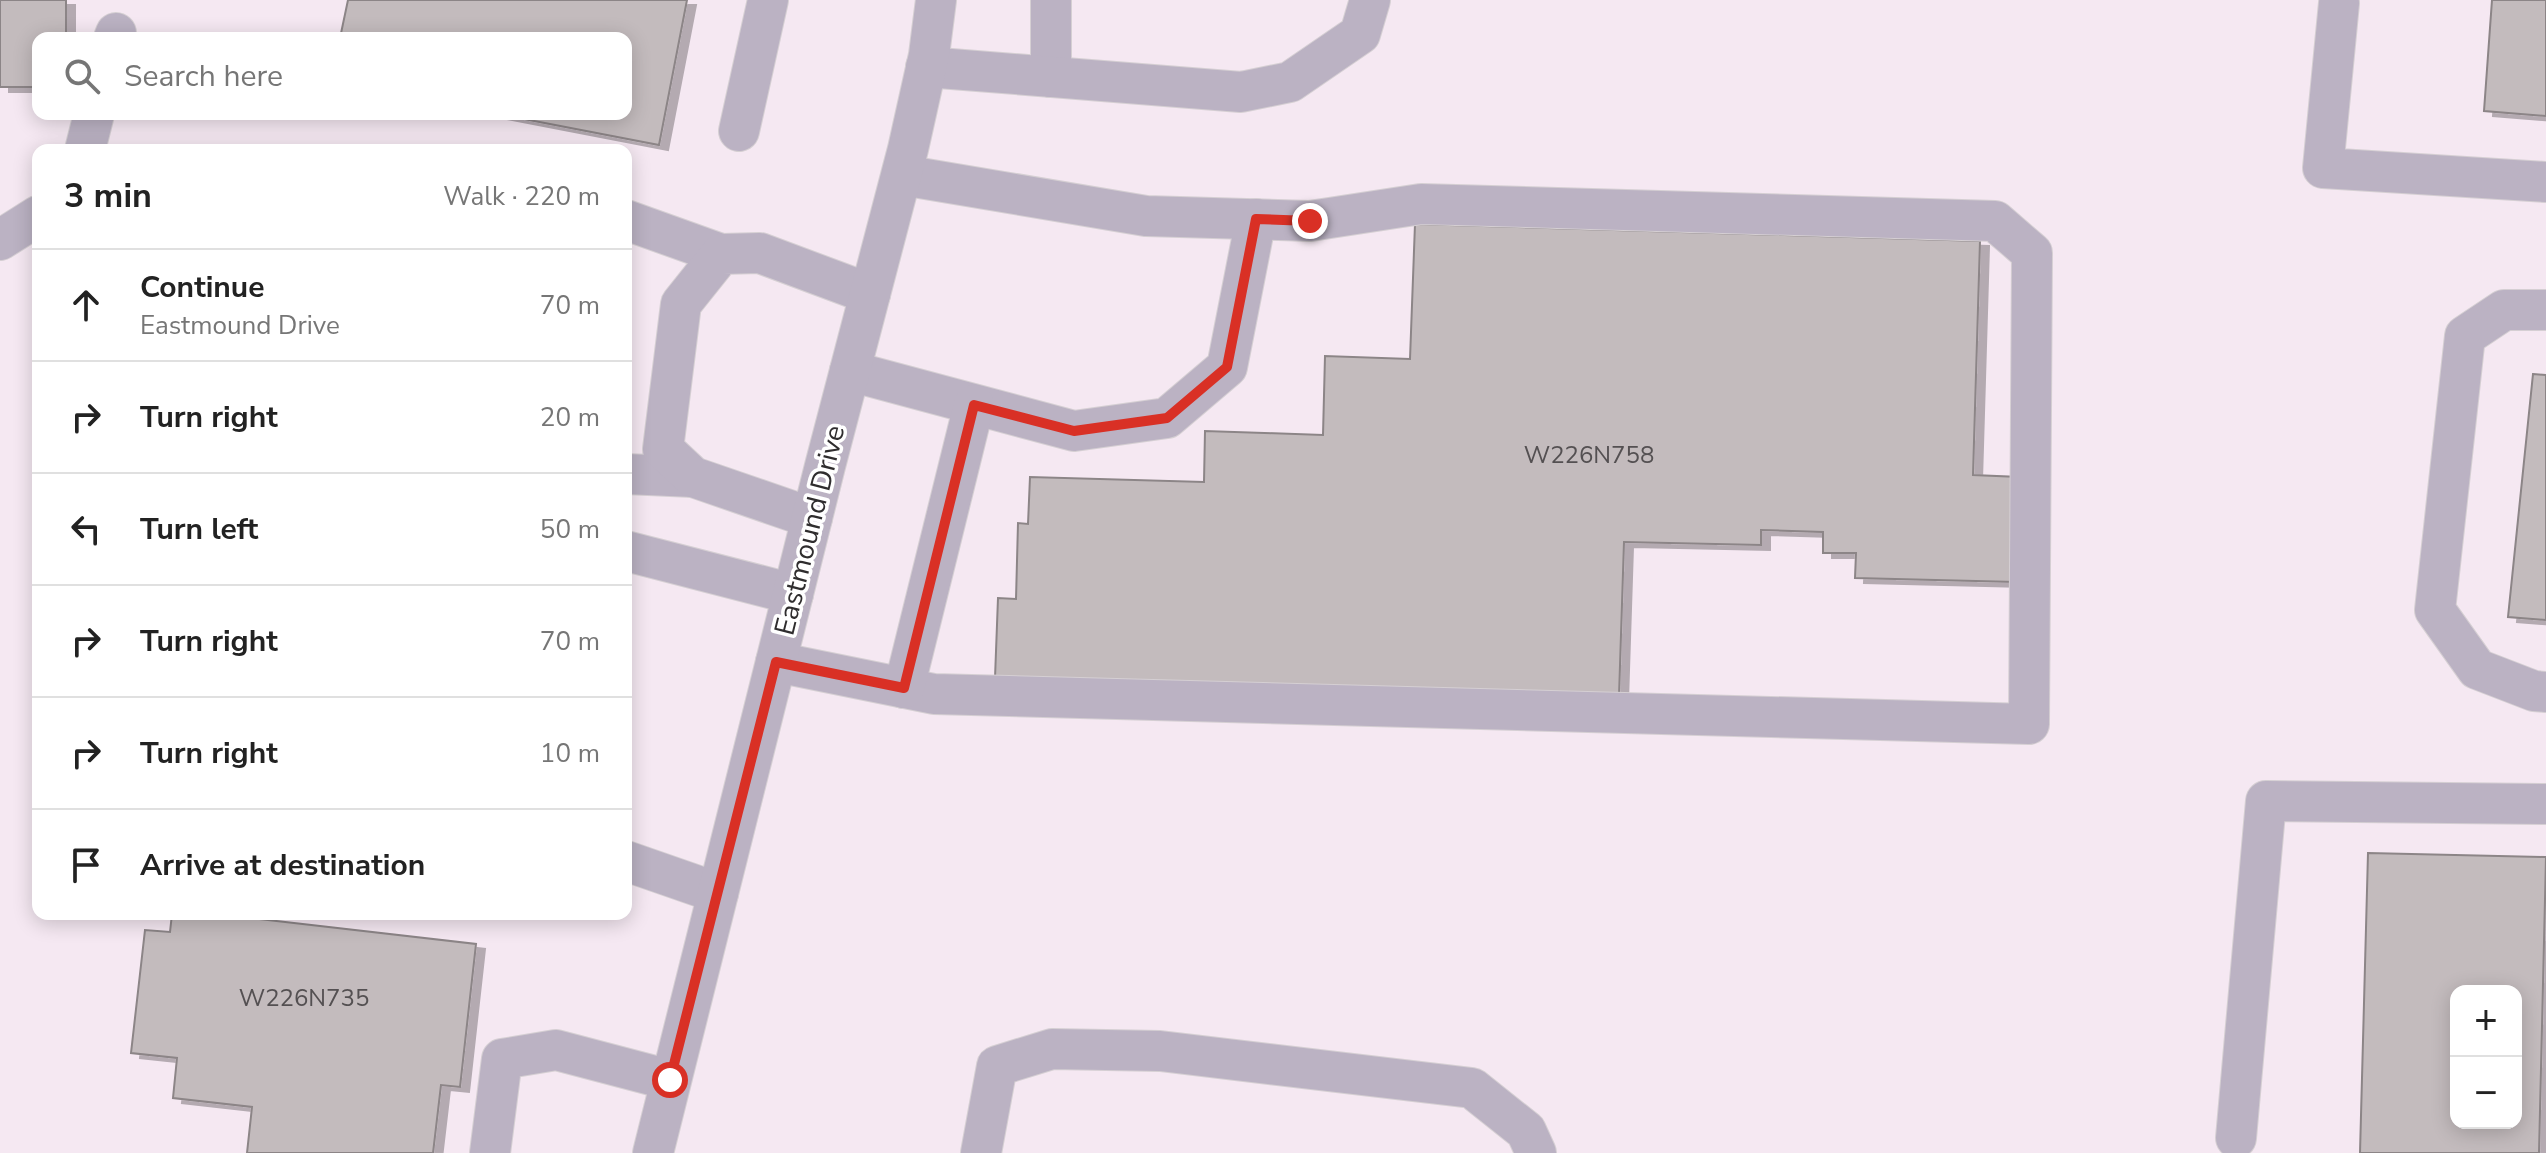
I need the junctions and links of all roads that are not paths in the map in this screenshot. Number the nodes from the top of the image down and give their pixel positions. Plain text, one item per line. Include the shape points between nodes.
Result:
1 (768, 0) edge
2 (936, 0) edge
3 (1051, 0) edge
4 (1370, 0) edge
5 (2339, 3) dead end
6 (926, 67) junction
7 (1051, 77) junction
8 (92, 120) edge
9 (739, 131) dead end
10 (86, 144) edge
11 (902, 175) junction
12 (2546, 182) edge
13 (1256, 219) junction
14 (32, 220) edge
15 (632, 222) edge
16 (0, 240) edge
17 (721, 254) junction
18 (870, 294) junction
19 (2546, 310) edge
20 (850, 371) junction
21 (974, 405) junction
22 (632, 474) edge
23 (693, 477) junction
24 (812, 518) junction
25 (632, 562) edge
26 (793, 594) junction
27 (776, 662) junction
28 (904, 688) junction
29 (2546, 692) edge
30 (2546, 804) edge
31 (632, 863) edge
32 (718, 893) junction
33 (670, 1080) junction
34 (2236, 1138) dead end
35 (490, 1153) edge
36 (653, 1153) edge
37 (981, 1153) edge
38 (1536, 1153) edge

1 - 9 street
2 - 6 street, Eastmound Drive
3 - 7 street
4 - 7 street via 1360,34 1290,82 1241,92
5 - 12 street via 2323,168
6 - 7 street
6 - 11 street, Eastmound Drive
8 - 10 street
11 - 13 street via 1146,216
11 - 18 street, Eastmound Drive
13 - 21 street via 1227,367 1167,418 1074,431
13 - 28 street via 1310,221 1421,204 1995,221 2032,253 2029,724 934,694
14 - 16 street
15 - 17 street
17 - 18 street via 760,253
17 - 23 street via 681,304 663,449
18 - 20 street, Eastmound Drive
19 - 29 street via 2504,310 2465,336 2435,610 2477,669
20 - 21 street
20 - 24 street, Eastmound Drive
21 - 28 street
22 - 23 street
23 - 24 street
24 - 26 street, Eastmound Drive
25 - 26 street
26 - 27 street, Eastmound Drive
27 - 28 street
27 - 32 street, Eastmound Drive
30 - 34 street via 2266,801
31 - 32 street
32 - 33 street, Eastmound Drive
33 - 35 street via 556,1050 502,1059
33 - 36 street, Eastmound Drive
37 - 38 street via 997,1066 1052,1049 1160,1051 1472,1088 1526,1131

